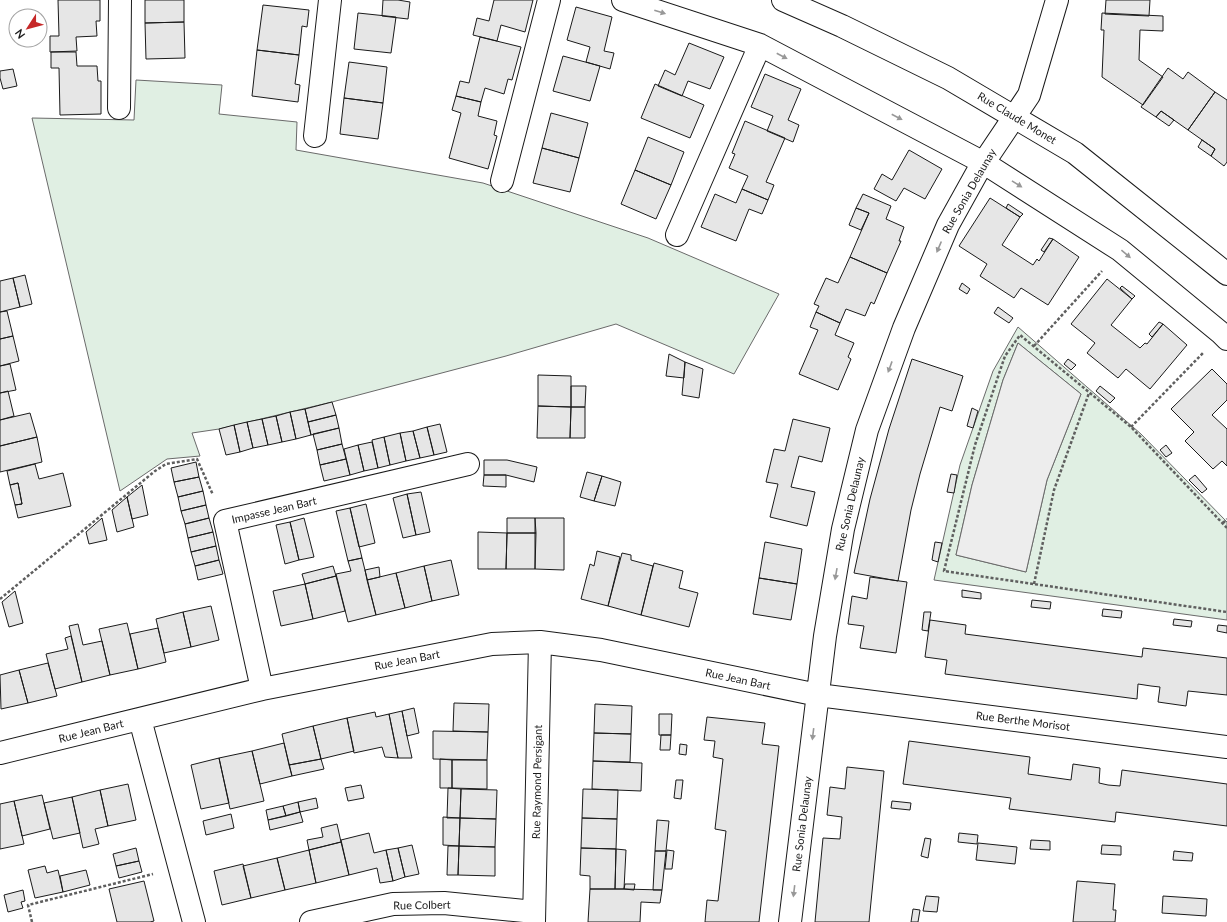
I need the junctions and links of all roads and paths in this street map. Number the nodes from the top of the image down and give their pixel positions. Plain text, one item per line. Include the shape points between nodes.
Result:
1 (120, 0) edge
2 (330, 0) edge
3 (549, 0) edge
4 (623, 0) edge
5 (783, 0) edge
6 (1056, 0) edge
7 (760, 45) junction
8 (119, 108) dead end
9 (1015, 117) junction
10 (314, 136) dead end
11 (984, 163) junction
12 (502, 181) dead end
13 (677, 235) dead end
14 (1120, 250) junction
15 (1227, 274) edge
16 (1224, 336) edge
17 (1034, 346) junction
18 (1089, 392) junction
19 (1131, 427) junction
20 (468, 464) dead end
21 (1227, 519) edge
22 (225, 521) junction
23 (1222, 523) junction
24 (1227, 528) edge
25 (1034, 584) junction
26 (0, 599) edge
27 (1227, 612) edge
28 (540, 642) junction
29 (262, 689) junction
30 (818, 695) junction
31 (140, 719) junction
32 (1227, 747) edge
33 (0, 753) edge
34 (179, 867) junction
35 (534, 917) edge
36 (32, 922) edge
37 (194, 922) edge
38 (311, 922) edge
39 (790, 922) edge

1 - 8 street
2 - 10 street
3 - 12 street
4 -> 7 street
5 - 9 street, Rue Claude Monet via 948,78
6 - 9 street, Rue Sonia Delaunay via 1029,95
7 -> 11 street
7 - 13 street
9 - 11 street, Rue Sonia Delaunay
9 - 15 street, Rue Claude Monet via 1075,153
11 -> 14 street
11 -> 30 street, Rue Sonia Delaunay via 948,225 904,328 867,430 843,529
14 -> 16 street
14 - 17 path
16 - 19 path
17 - 18 path
17 - 25 path via 1020,335 1006,356 975,445 944,571
18 - 19 path
18 - 25 path via 1054,490
19 - 23 path
20 - 22 street, Impasse Jean Bart
21 - 23 path
22 - 26 path via 197,459 166,464
22 - 29 street, Impasse Jean Bart
23 - 24 path
25 - 27 path
28 - 29 street, Rue Jean Bart via 492,644
28 - 30 street, Rue Jean Bart via 600,650
28 - 35 street, Rue Raymond Persigant
29 - 31 street, Rue Jean Bart
30 - 32 street, Rue Berthe Morisot
30 -> 39 street, Rue Sonia Delaunay
31 - 33 street, Rue Jean Bart
31 - 34 street
34 - 36 path via 28,905
34 - 37 street
35 - 38 street, Rue Colbert via 444,903 393,904

